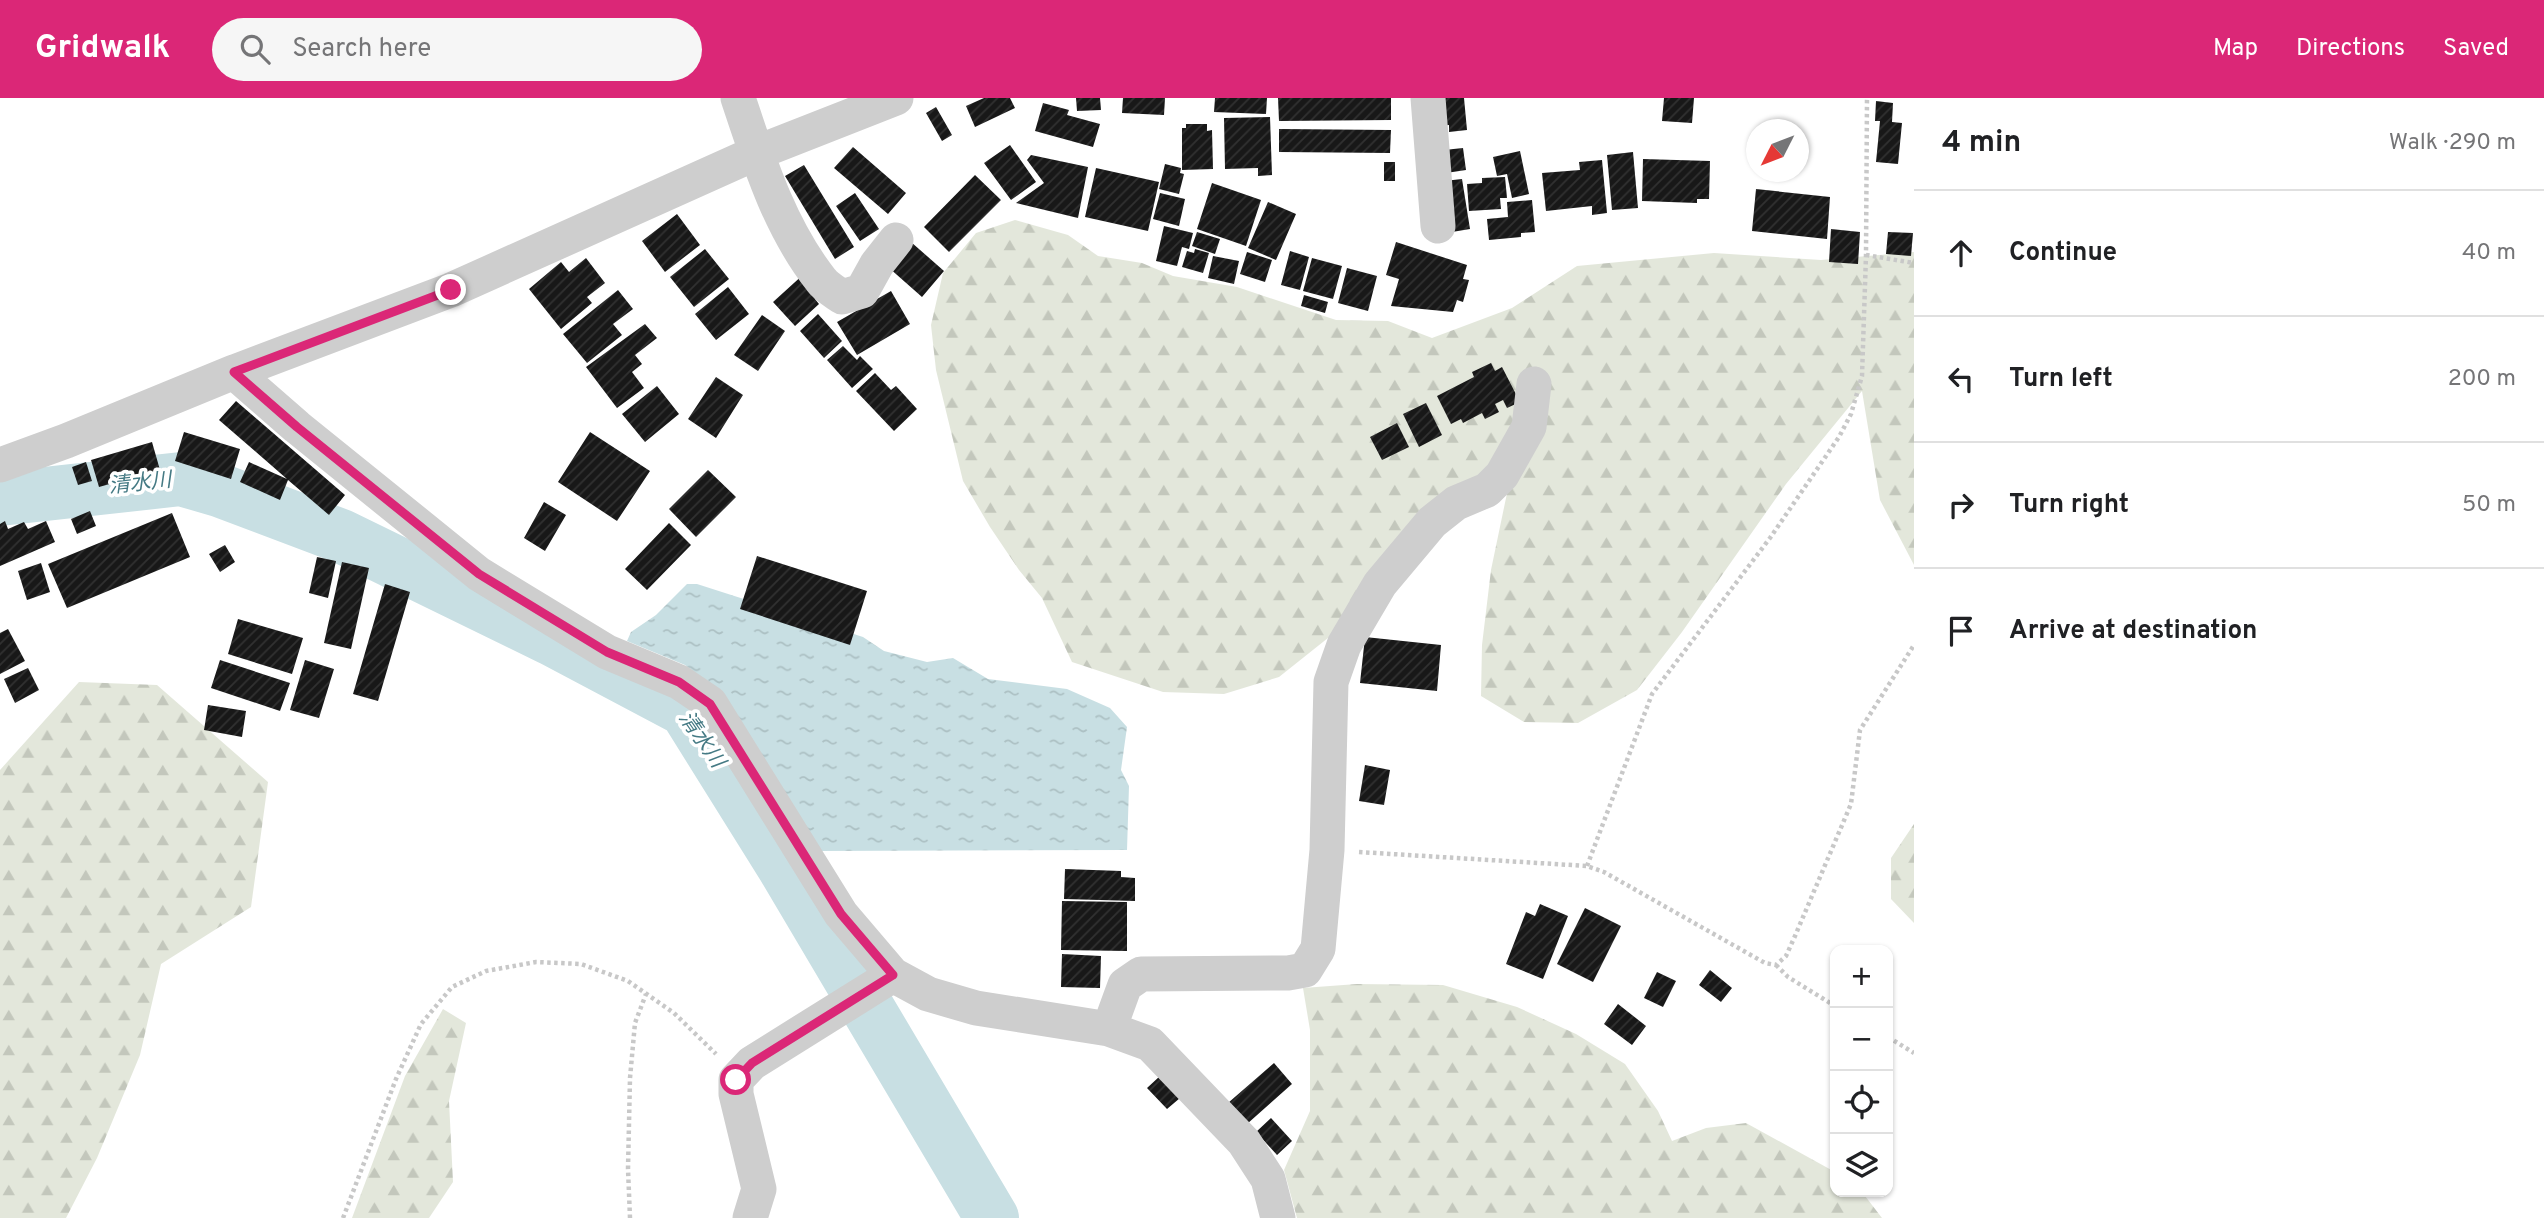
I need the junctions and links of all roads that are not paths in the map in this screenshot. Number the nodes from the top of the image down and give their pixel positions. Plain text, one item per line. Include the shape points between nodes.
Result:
1 (737, 98) edge
2 (896, 98) edge
3 (1428, 98) edge
4 (756, 153) junction
5 (1438, 226) dead end
6 (895, 240) dead end
7 (234, 372) junction
8 (1534, 384) dead end
9 (0, 465) edge
10 (893, 975) junction
11 (1109, 1029) junction
12 (750, 1218) edge
13 (1278, 1218) edge

1 - 4 street
2 - 4 street
3 - 5 street
4 - 6 street via 799,246 822,282 842,297 862,291
4 - 7 street via 451,290
7 - 9 street
7 - 10 street via 479,574 607,652 679,682 710,704 841,914
8 - 11 street via 1529,427 1502,475 1487,490 1456,503 1432,522 1380,584 1344,645 1331,682 1327,850 1318,949 1305,970 1142,974 1125,985
10 - 11 street via 929,994 976,1008
10 - 12 street via 752,1063 736,1080 759,1189
11 - 13 street via 1150,1044 1244,1142 1268,1178

